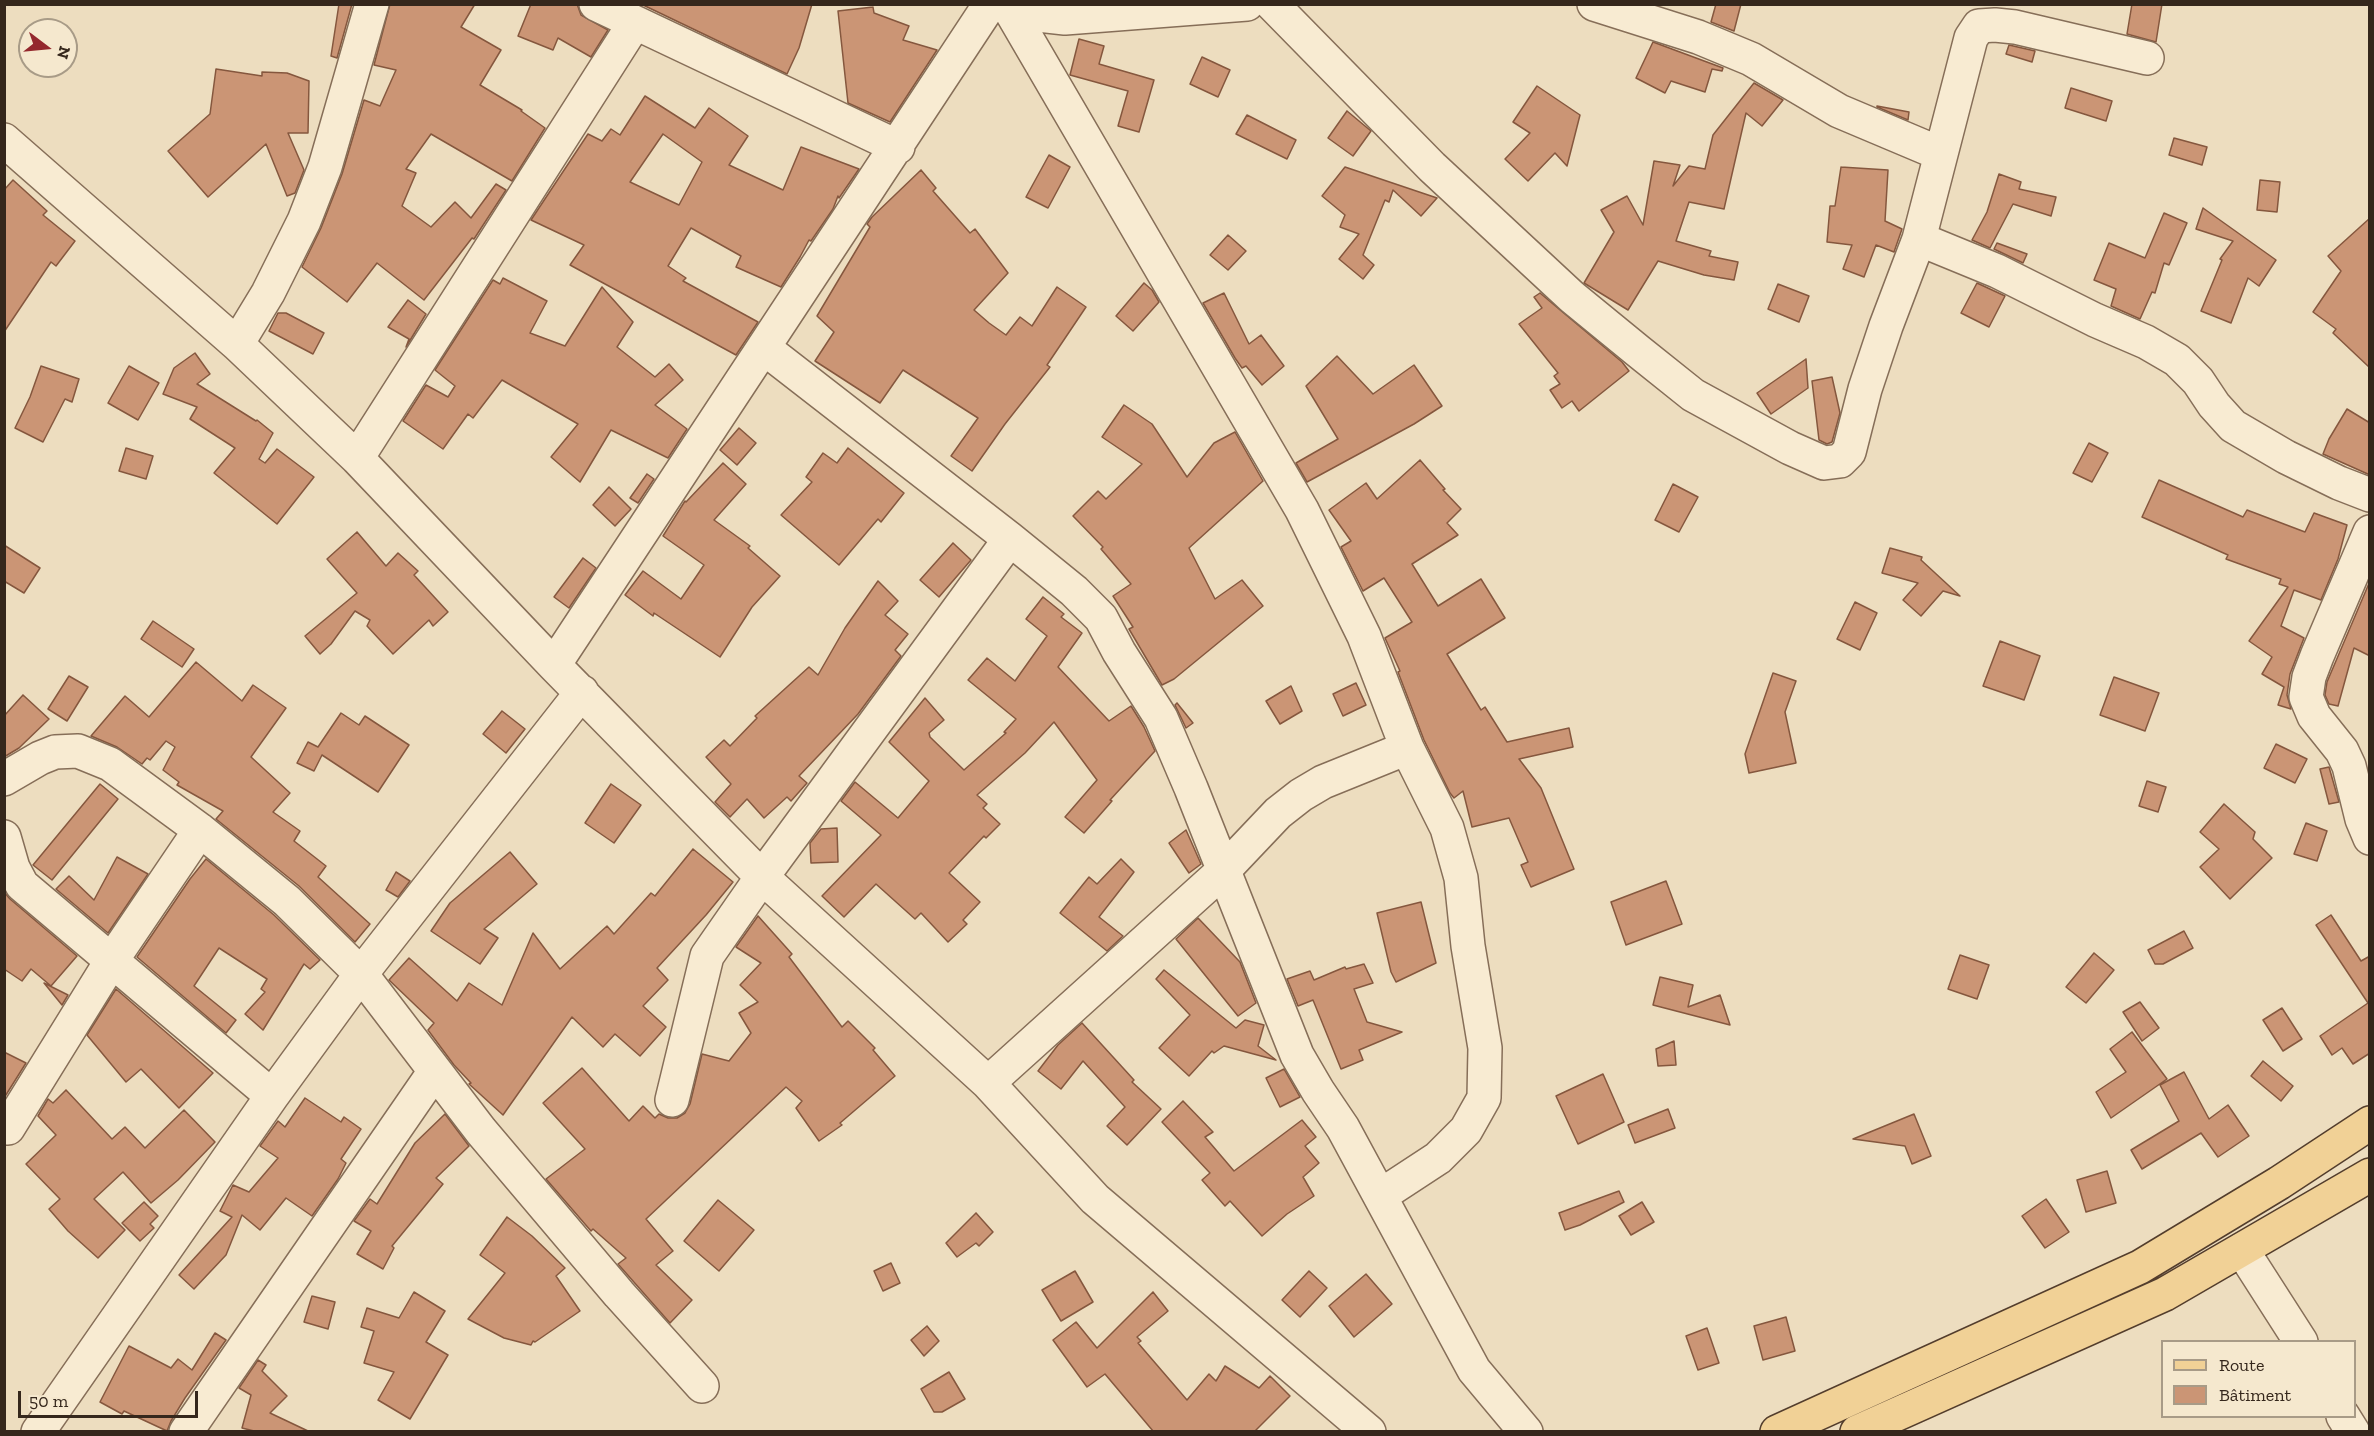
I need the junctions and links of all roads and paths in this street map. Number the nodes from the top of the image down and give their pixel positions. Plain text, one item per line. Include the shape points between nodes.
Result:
1 (372, 4) edge
2 (596, 4) edge
3 (1247, 4) edge
4 (1272, 4) edge
5 (1594, 4) edge
6 (1003, 5) edge
7 (634, 24) junction
8 (2147, 58) dead end
9 (4, 140) edge
10 (898, 147) junction
11 (1941, 154) junction
12 (1919, 239) junction
13 (237, 344) junction
14 (764, 348) junction
15 (357, 458) junction
16 (2370, 495) edge
17 (2370, 532) edge
18 (1010, 539) junction
19 (554, 666) junction
20 (582, 692) junction
21 (1407, 748) junction
22 (4, 779) edge
23 (200, 830) junction
24 (4, 837) edge
25 (2370, 838) edge
26 (1223, 871) junction
27 (762, 877) junction
28 (112, 960) junction
29 (361, 974) junction
30 (435, 1071) junction
31 (988, 1083) junction
32 (272, 1096) junction
33 (672, 1100) dead end
34 (2370, 1123) edge
35 (8, 1128) dead end
36 (2370, 1175) edge
37 (1380, 1196) junction
38 (2242, 1250) junction
39 (2300, 1340) edge
40 (702, 1386) dead end
41 (2344, 1418) edge
42 (38, 1431) edge
43 (186, 1431) edge
44 (1369, 1431) edge
45 (1526, 1431) edge
46 (1777, 1431) edge
47 (1857, 1431) edge
48 (2354, 1431) edge

1 - 13 street via 325,167 304,221
2 - 7 street
3 - 6 street via 1065,18
4 - 12 street via 1432,167 1572,297 1693,395 1824,463 1840,461 1849,452 1862,398
5 - 11 street via 1698,37 1751,59 1839,111
6 - 10 street
6 - 21 street via 1302,510 1364,636
7 - 10 street
7 - 15 street
8 - 11 street via 2015,27 1979,26 1971,38
9 - 13 street
10 - 14 street
11 - 12 street
12 - 16 street via 1997,271 2146,342 2177,360 2233,426 2286,457
13 - 15 street
14 - 18 street
14 - 19 street
15 - 19 street
17 - 25 street via 2317,656 2306,697 2314,716 2349,766
18 - 26 street via 1101,618 1161,718
18 - 27 street
19 - 20 street
20 - 27 street
20 - 29 street
21 - 26 street via 1300,795
21 - 37 street via 1447,828 1461,878 1485,1048 1484,1098 1466,1130 1438,1158
22 - 23 street via 55,752 78,751 110,764
23 - 28 street
23 - 29 street via 287,901
24 - 28 street via 22,885
26 - 31 street
26 - 37 street via 1297,1054 1344,1128
27 - 31 street
27 - 33 street via 707,956
28 - 32 street
28 - 35 street
29 - 30 street
29 - 32 street
30 - 40 street via 581,1250
30 - 43 street
31 - 44 street via 1095,1199
32 - 42 street
34 - 46 main road via 2279,1184 2140,1267
36 - 38 main road
37 - 45 street via 1474,1370
38 - 39 street
38 - 47 main road via 2165,1294
41 - 48 street

